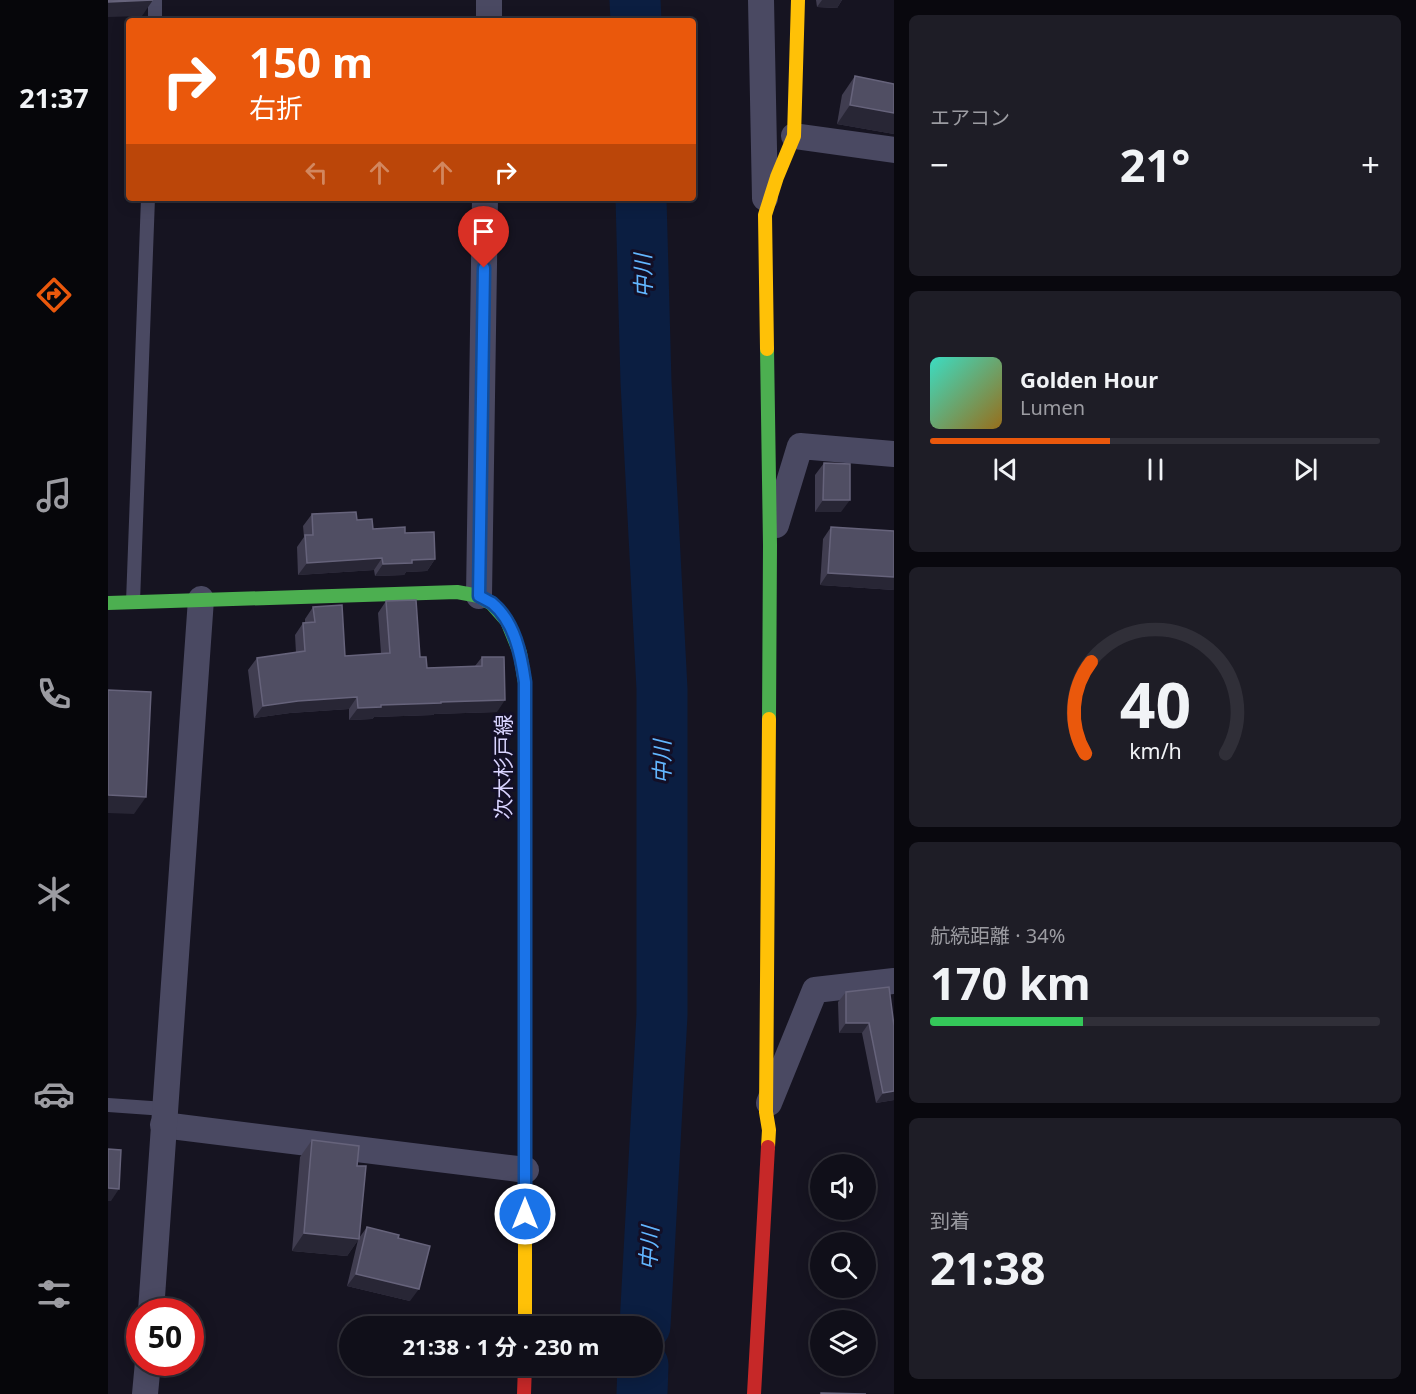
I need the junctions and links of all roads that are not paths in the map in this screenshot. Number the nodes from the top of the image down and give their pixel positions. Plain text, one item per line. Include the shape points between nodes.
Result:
1 (155, 0) edge
2 (489, 0) edge
3 (761, 0) edge
4 (798, 0) edge
5 (155, 18) edge
6 (489, 18) edge
7 (794, 136) junction
8 (894, 150) edge
9 (148, 201) edge
10 (485, 201) edge
11 (765, 215) junction
12 (894, 454) edge
13 (770, 545) junction
14 (479, 596) junction
15 (201, 599) junction
16 (132, 602) junction
17 (108, 603) edge
18 (894, 981) edge
19 (108, 1105) edge
20 (766, 1112) junction
21 (164, 1117) junction
22 (526, 1170) junction
23 (152, 1298) edge
24 (525, 1316) edge
25 (147, 1376) edge
26 (525, 1376) edge
27 (146, 1394) edge
28 (524, 1394) edge
29 (754, 1394) edge

1 - 5 lane
2 - 6 street
3 - 11 street
4 - 7 street
7 - 8 street
7 - 11 street
9 - 16 lane
10 - 14 street
11 - 13 street
12 - 13 street via 800,446
13 - 20 street
14 - 15 street via 457,592
14 - 22 street, 次木杉戸線 via 507,621 520,652 525,682
15 - 16 street
15 - 21 street
16 - 17 street
18 - 20 street via 815,990
19 - 21 lane
20 - 29 street via 769,1130
21 - 22 street
21 - 23 street
22 - 24 street, 次木杉戸線
25 - 27 street
26 - 28 street

